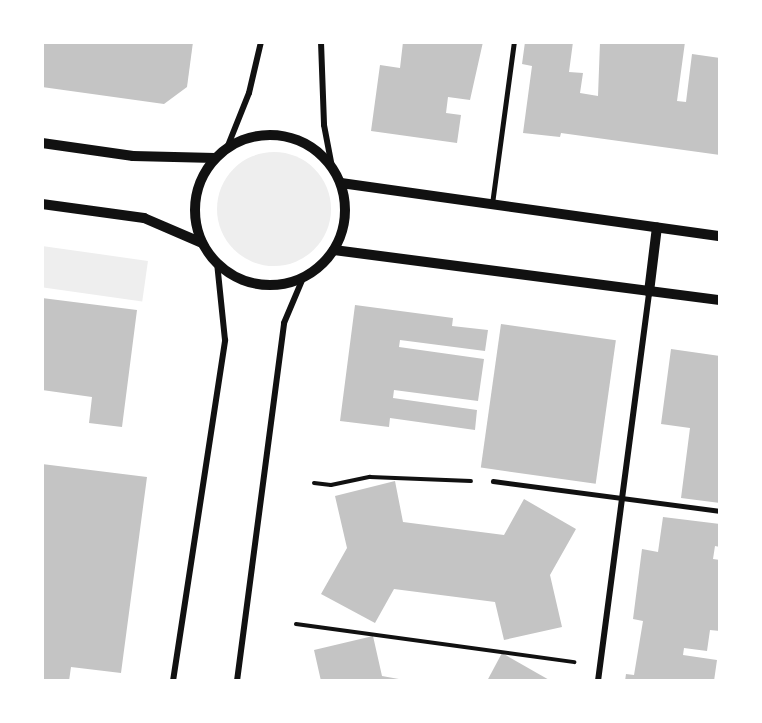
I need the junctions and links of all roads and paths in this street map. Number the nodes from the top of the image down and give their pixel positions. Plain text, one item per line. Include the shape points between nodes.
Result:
1 (261, 42) edge
2 (321, 42) edge
3 (514, 42) edge
4 (42, 143) edge
5 (227, 148) junction
6 (215, 158) junction
7 (332, 167) junction
8 (341, 183) junction
9 (42, 204) edge
10 (492, 204) junction
11 (657, 227) junction
12 (720, 236) edge
13 (202, 243) junction
14 (334, 250) junction
15 (217, 264) junction
16 (303, 278) junction
17 (649, 292) junction
18 (720, 300) edge
19 (493, 481) joint
20 (314, 483) dead end
21 (623, 498) junction
22 (720, 511) edge
23 (296, 624) dead end
24 (574, 662) dead end
25 (173, 681) edge
26 (237, 681) edge
27 (598, 681) edge

1 - 5 street via 249,93
2 - 7 street via 324,125
3 - 10 lane
4 - 6 street via 134,156
5 - 6 street
5 - 7 street via 249,138 272,135 296,139 316,150
6 - 13 street via 202,176 195,198 195,221
7 - 8 street
8 - 10 street
8 - 14 street via 346,206 343,229
9 - 13 street via 144,218
10 - 11 street
11 - 12 street
11 - 17 street
13 - 15 street
14 - 16 street
14 - 17 street
15 - 16 street via 235,277 257,284 280,285
15 - 25 street via 225,340
16 - 26 street via 284,323
17 - 18 street
17 - 21 street
19 - 20 path via 370,477 331,485
19 - 21 lane
21 - 22 lane
21 - 27 street
23 - 24 path

